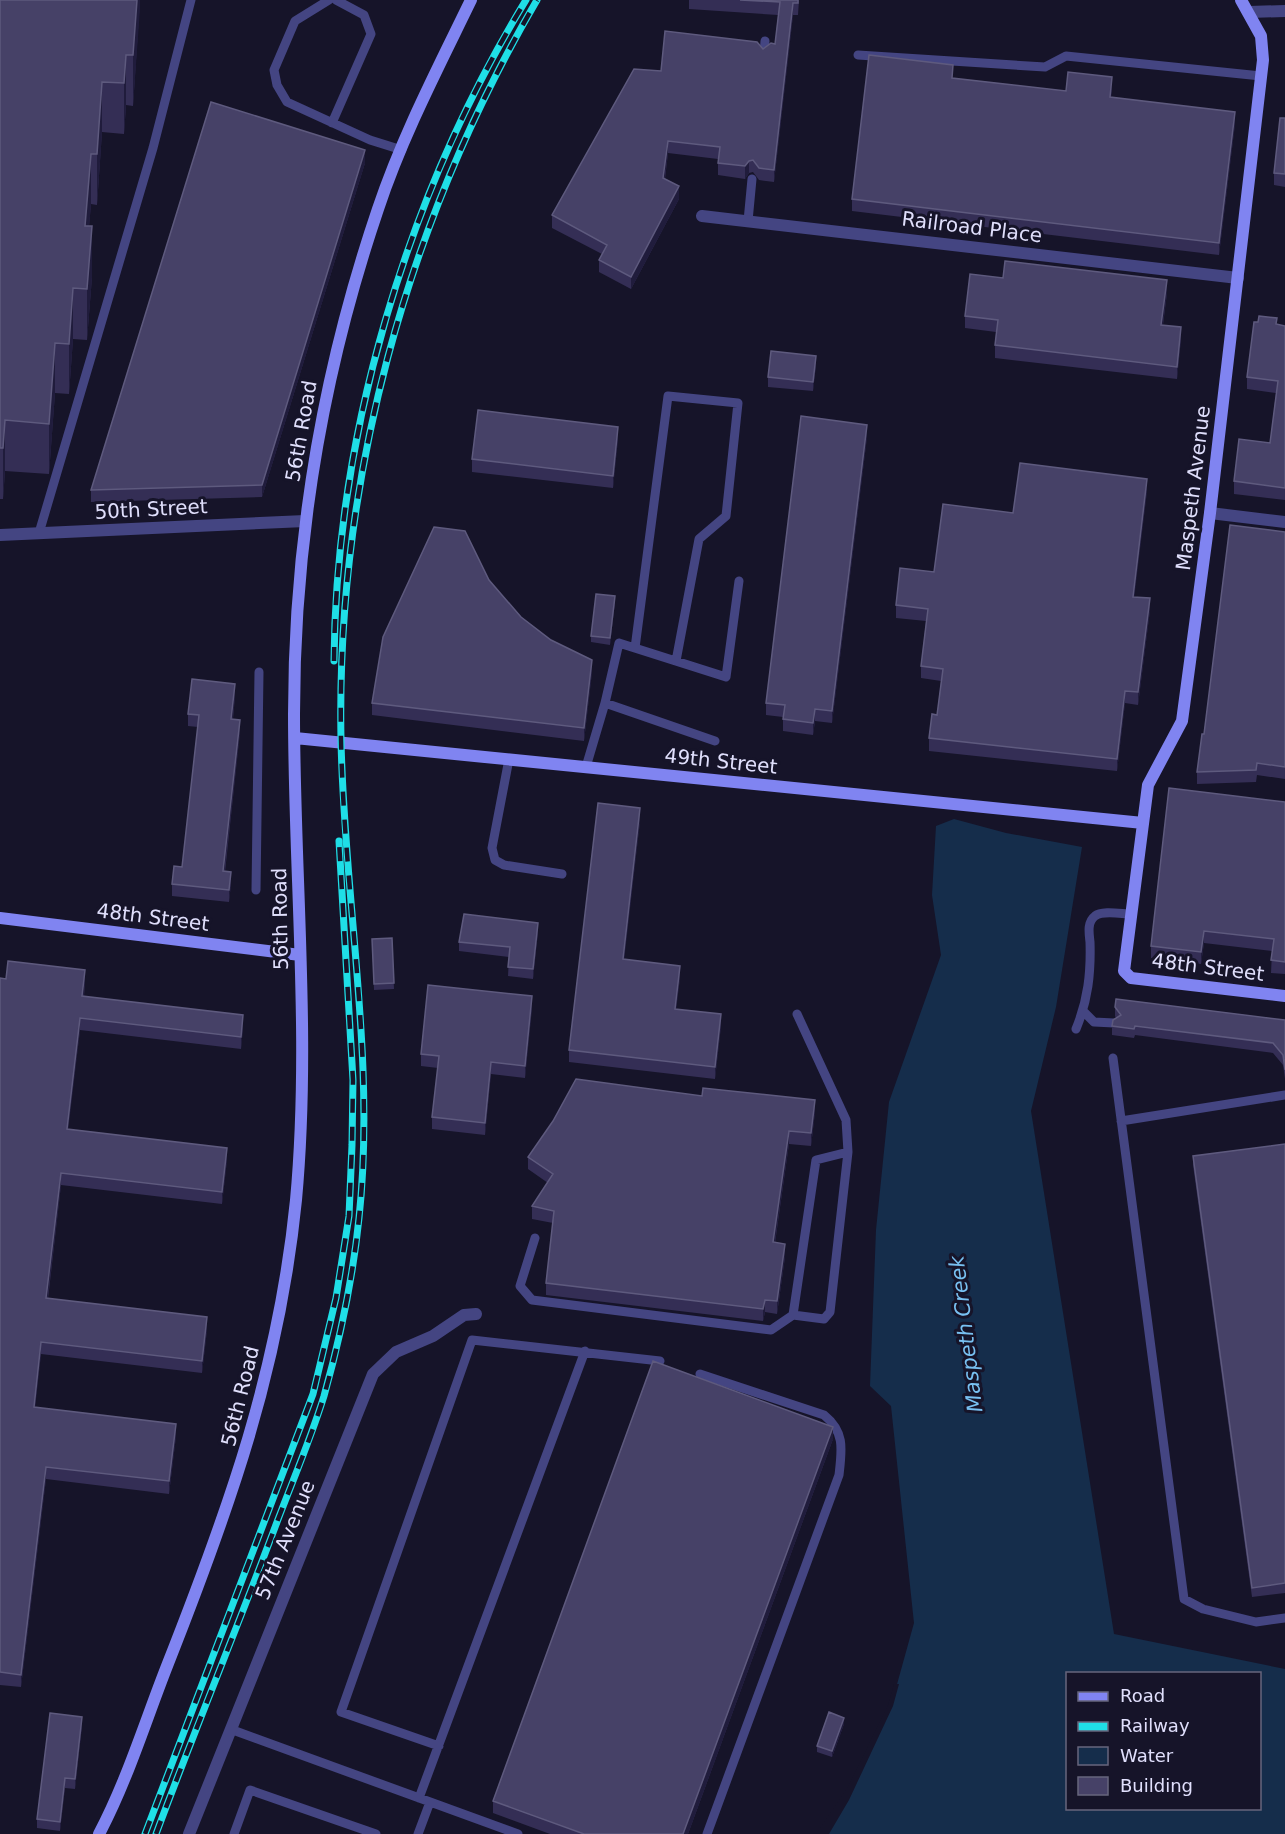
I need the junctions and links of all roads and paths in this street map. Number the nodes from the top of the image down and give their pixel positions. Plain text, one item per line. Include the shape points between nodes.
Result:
1 (191, 0) edge
2 (329, 0) edge
3 (336, 0) edge
4 (471, 0) edge
5 (1241, 0) edge
6 (1285, 11) edge
7 (1249, 12) junction
8 (765, 41) dead end
9 (764, 55) edge
10 (858, 55) dead end
11 (1261, 76) junction
12 (332, 123) junction
13 (402, 150) junction
14 (752, 179) dead end
15 (702, 216) dead end
16 (748, 221) junction
17 (1238, 278) junction
18 (1210, 513) junction
19 (305, 521) junction
20 (1285, 522) edge
21 (39, 533) junction
22 (0, 535) edge
23 (739, 581) dead end
24 (635, 648) junction
25 (676, 661) junction
26 (259, 672) dead end
27 (605, 703) junction
28 (294, 738) junction
29 (714, 741) dead end
30 (509, 759) junction
31 (586, 767) junction
32 (1143, 823) junction
33 (562, 874) dead end
34 (256, 890) dead end
35 (1131, 914) junction
36 (0, 918) edge
37 (300, 955) junction
38 (1127, 976) joint
39 (1285, 996) edge
40 (1083, 1011) junction
41 (797, 1014) dead end
42 (1114, 1023) edge
43 (1076, 1029) dead end
44 (1113, 1058) dead end
45 (1285, 1095) edge
46 (1121, 1121) junction
47 (848, 1152) junction
48 (535, 1238) dead end
49 (476, 1314) dead end
50 (793, 1315) junction
51 (585, 1351) junction
52 (660, 1361) edge
53 (700, 1374) dead end
54 (1285, 1618) edge
55 (230, 1729) junction
56 (439, 1746) junction
57 (419, 1798) junction
58 (430, 1802) junction
59 (99, 1834) edge
60 (189, 1834) edge
61 (234, 1834) edge
62 (376, 1834) edge
63 (418, 1834) edge
64 (518, 1834) edge
65 (707, 1834) edge

1 - 21 lane via 153,148
2 - 12 lane via 295,21 274,70 287,102
3 - 12 lane via 364,15 371,34
4 - 13 main road, 56th Road
5 - 7 main road, Maspeth Avenue
6 - 7 street
7 - 11 main road, Maspeth Avenue via 1261,36
8 - 9 lane
10 - 11 lane via 1045,67 1066,56
11 - 17 main road, Maspeth Avenue
12 - 13 lane
13 - 19 main road, 56th Road via 379,206 336,350
14 - 16 lane
15 - 16 street, Railroad Place
16 - 17 street, Railroad Place
17 - 18 main road, Maspeth Avenue
18 - 20 street
18 - 32 main road, Maspeth Avenue via 1182,722 1148,784
19 - 21 street, 50th Street
19 - 28 main road, 56th Road
21 - 22 street, 50th Street
23 - 25 lane via 726,677
24 - 25 lane
24 - 25 lane via 668,396 738,403 726,516 699,538
24 - 27 lane via 619,643
26 - 34 lane
27 - 29 lane
27 - 31 lane
28 - 30 main road, 49th Street
28 - 37 main road, 56th Road
30 - 31 main road, 49th Street
30 - 33 lane via 492,848 495,860 504,865
31 - 32 main road, 49th Street
32 - 35 main road, Maspeth Avenue
35 - 38 main road, Maspeth Avenue via 1124,971
35 - 40 lane via 1099,913 1092,917
36 - 37 main road, 48th Street
37 - 59 main road, 56th Road via 299,1155 291,1240 269,1366 219,1536
38 - 39 main road, 48th Street
40 - 42 lane via 1094,1022
40 - 43 lane
41 - 47 lane via 846,1119
44 - 46 lane
45 - 46 lane
46 - 54 lane via 1184,1599 1203,1609 1256,1622
47 - 50 lane via 816,1160
47 - 50 lane via 830,1312 824,1319
48 - 50 lane via 520,1286 532,1300 771,1330
49 - 55 street, 57th Avenue via 464,1315 433,1336 396,1352 373,1374
51 - 52 lane
51 - 56 lane
51 - 56 lane via 472,1340 341,1712
53 - 65 lane via 824,1415 836,1425 842,1446 840,1475
55 - 57 lane
55 - 60 street, 57th Avenue
56 - 57 lane
57 - 58 lane
58 - 63 lane
58 - 64 lane
61 - 62 lane via 250,1790

